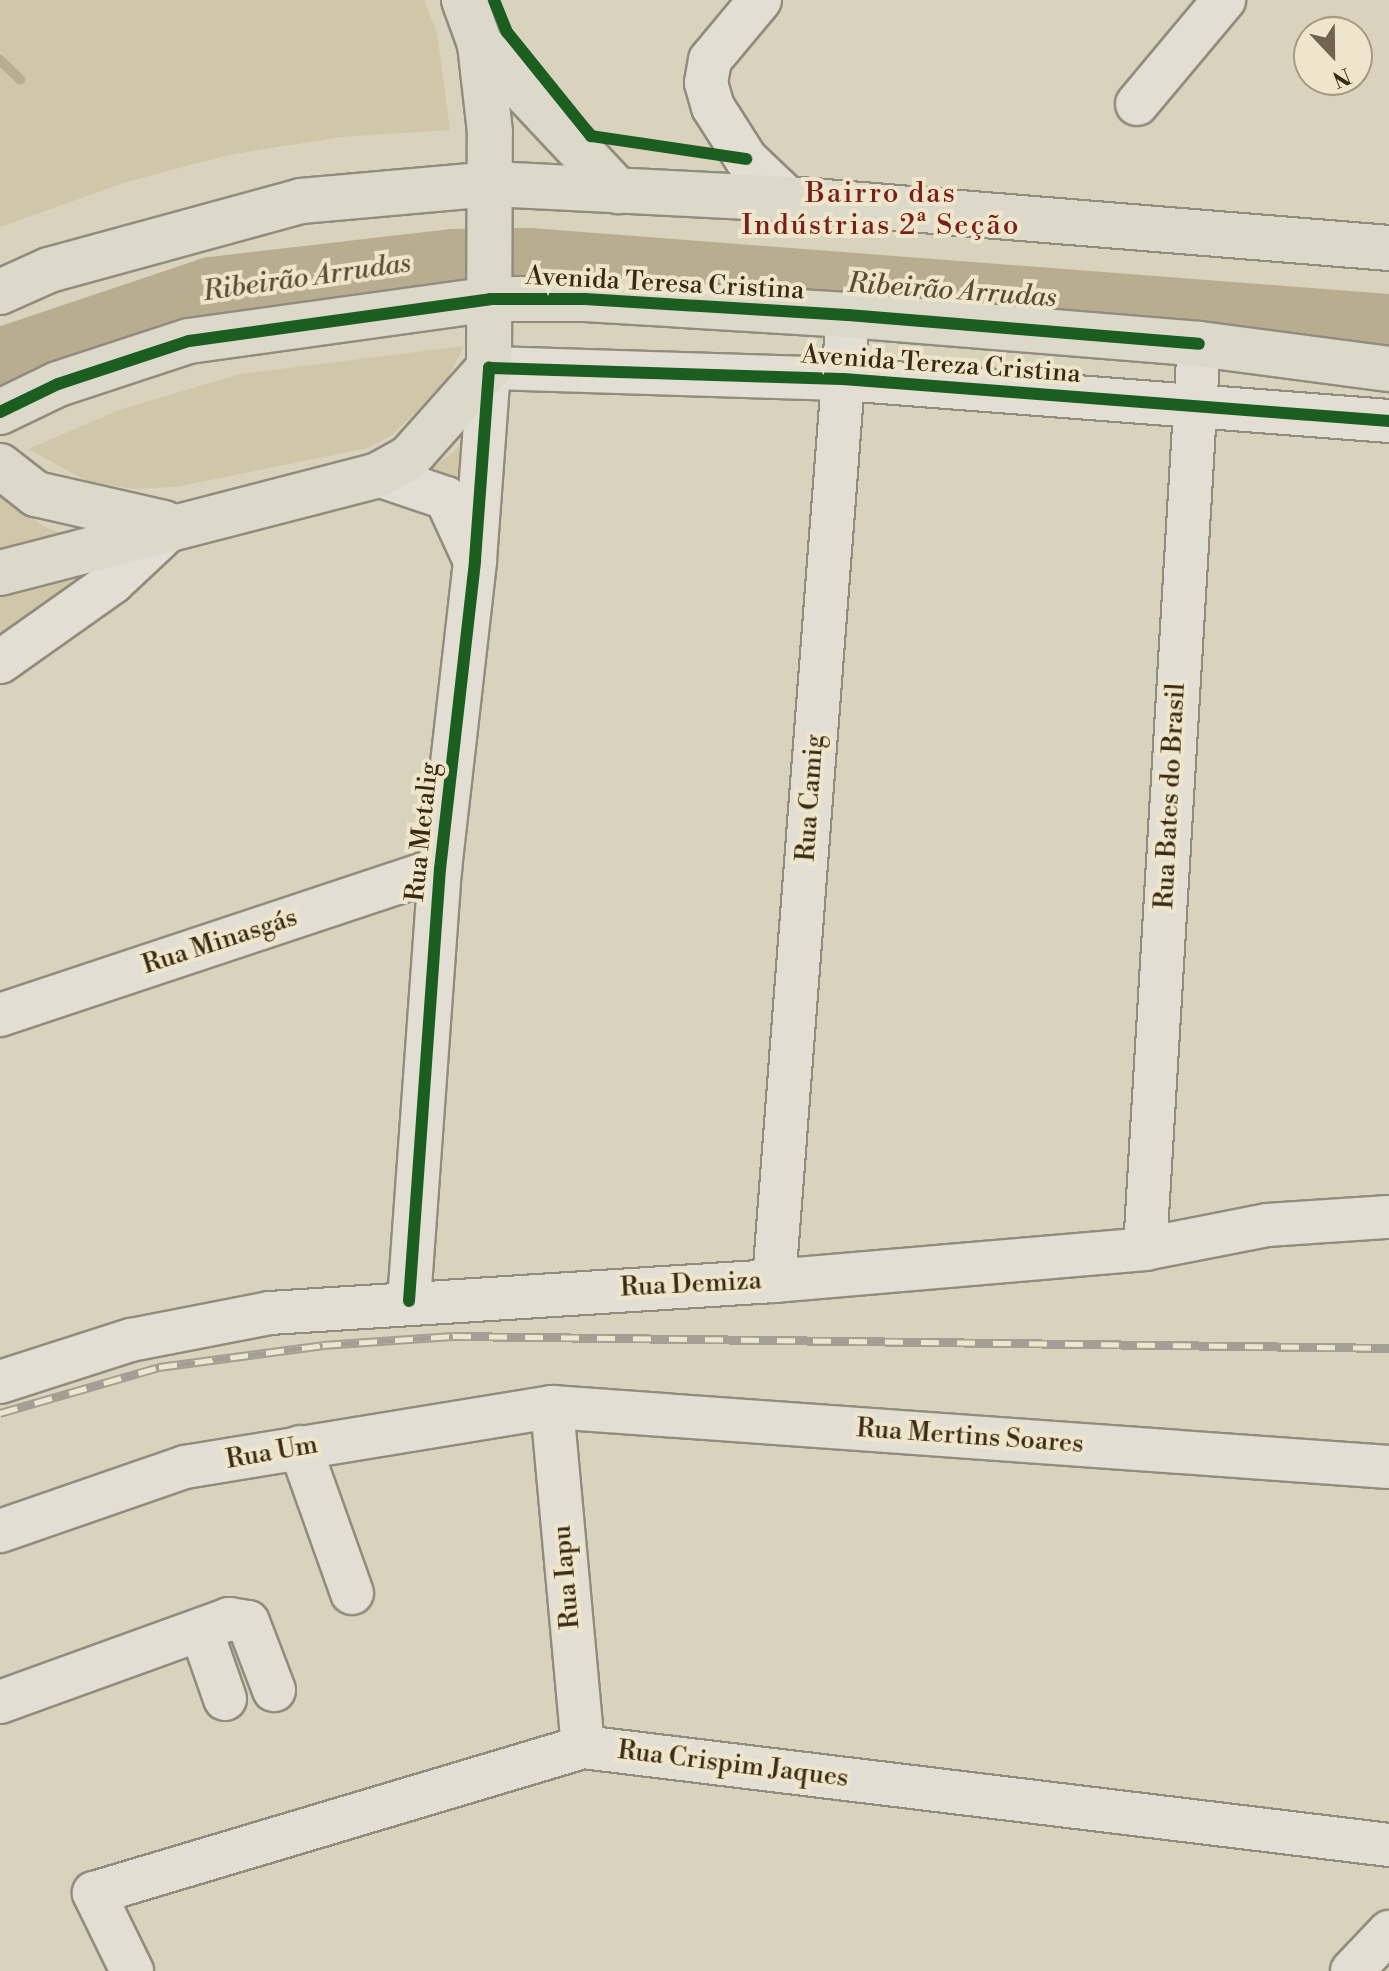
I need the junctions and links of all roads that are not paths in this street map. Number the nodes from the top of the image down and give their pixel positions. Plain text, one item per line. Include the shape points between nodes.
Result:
1 (464, 0) edge
2 (760, 0) edge
3 (1224, 0) edge
4 (480, 44) junction
5 (1137, 104) dead end
6 (493, 186) junction
7 (618, 191) junction
8 (788, 199) junction
9 (1389, 248) edge
10 (0, 292) edge
11 (490, 298) junction
12 (848, 315) junction
13 (1199, 344) junction
14 (489, 368) junction
15 (1389, 369) edge
16 (843, 379) junction
17 (1194, 404) junction
18 (0, 412) edge
19 (1389, 421) edge
20 (0, 466) edge
21 (378, 475) junction
22 (174, 525) junction
23 (475, 560) junction
24 (0, 573) edge
25 (0, 662) edge
26 (440, 869) junction
27 (0, 1015) edge
28 (1389, 1217) edge
29 (1145, 1249) junction
30 (774, 1281) junction
31 (409, 1301) junction
32 (0, 1382) edge
33 (552, 1407) junction
34 (300, 1447) junction
35 (1389, 1467) edge
36 (0, 1531) edge
37 (352, 1593) dead end
38 (201, 1630) junction
39 (274, 1690) dead end
40 (225, 1699) dead end
41 (0, 1702) edge
42 (583, 1747) junction
43 (1389, 1845) edge
44 (1389, 1932) edge
45 (132, 1971) edge
46 (1352, 1971) edge

1 - 4 main road
2 - 8 street via 710,60 706,83 713,107 746,159
3 - 5 street
4 - 6 main road, Rua Metalig
4 - 7 main road
6 - 7 main road
6 - 10 main road via 301,201 49,270
6 - 11 main road, Rua Metalig
7 - 8 main road
8 - 9 main road
11 - 12 main road, Avenida Teresa Cristina
11 - 14 main road, Rua Metalig
11 - 18 main road, Avenida Teresa Cristina via 189,341 58,384
12 - 13 main road, Avenida Teresa Cristina
12 - 16 street, Rua Camig
13 - 15 main road, Avenida Teresa Cristina
13 - 17 street, Rua Bates do Brasil
14 - 16 street, Avenida Tereza Cristina
14 - 21 main road via 409,458
14 - 23 street, Rua Metalig
16 - 17 street, Avenida Tereza Cristina
16 - 30 street, Rua Camig
17 - 19 street, Avenida Tereza Cristina
17 - 29 street, Rua Bates do Brasil
20 - 22 main road via 36,494
21 - 22 main road
21 - 23 street via 446,498
22 - 24 main road
22 - 25 street via 113,582
23 - 26 street, Rua Metalig
26 - 27 street, Rua Minasgás
26 - 31 street, Rua Metalig
28 - 29 street, Rua Demiza via 1267,1225
29 - 30 street, Rua Demiza
30 - 31 street, Rua Demiza
31 - 32 street, Rua Demiza via 270,1313 131,1340
33 - 34 street, Rua Um
33 - 35 street, Rua Mertins Soares
33 - 42 street, Rua Iapu
34 - 36 street, Rua Um via 185,1467
34 - 37 street
38 - 39 street via 229,1619 248,1622
38 - 40 street
38 - 41 street
42 - 43 street, Rua Crispim Jaques
42 - 45 street, Rua Crispim Jaques via 94,1893
44 - 46 street

